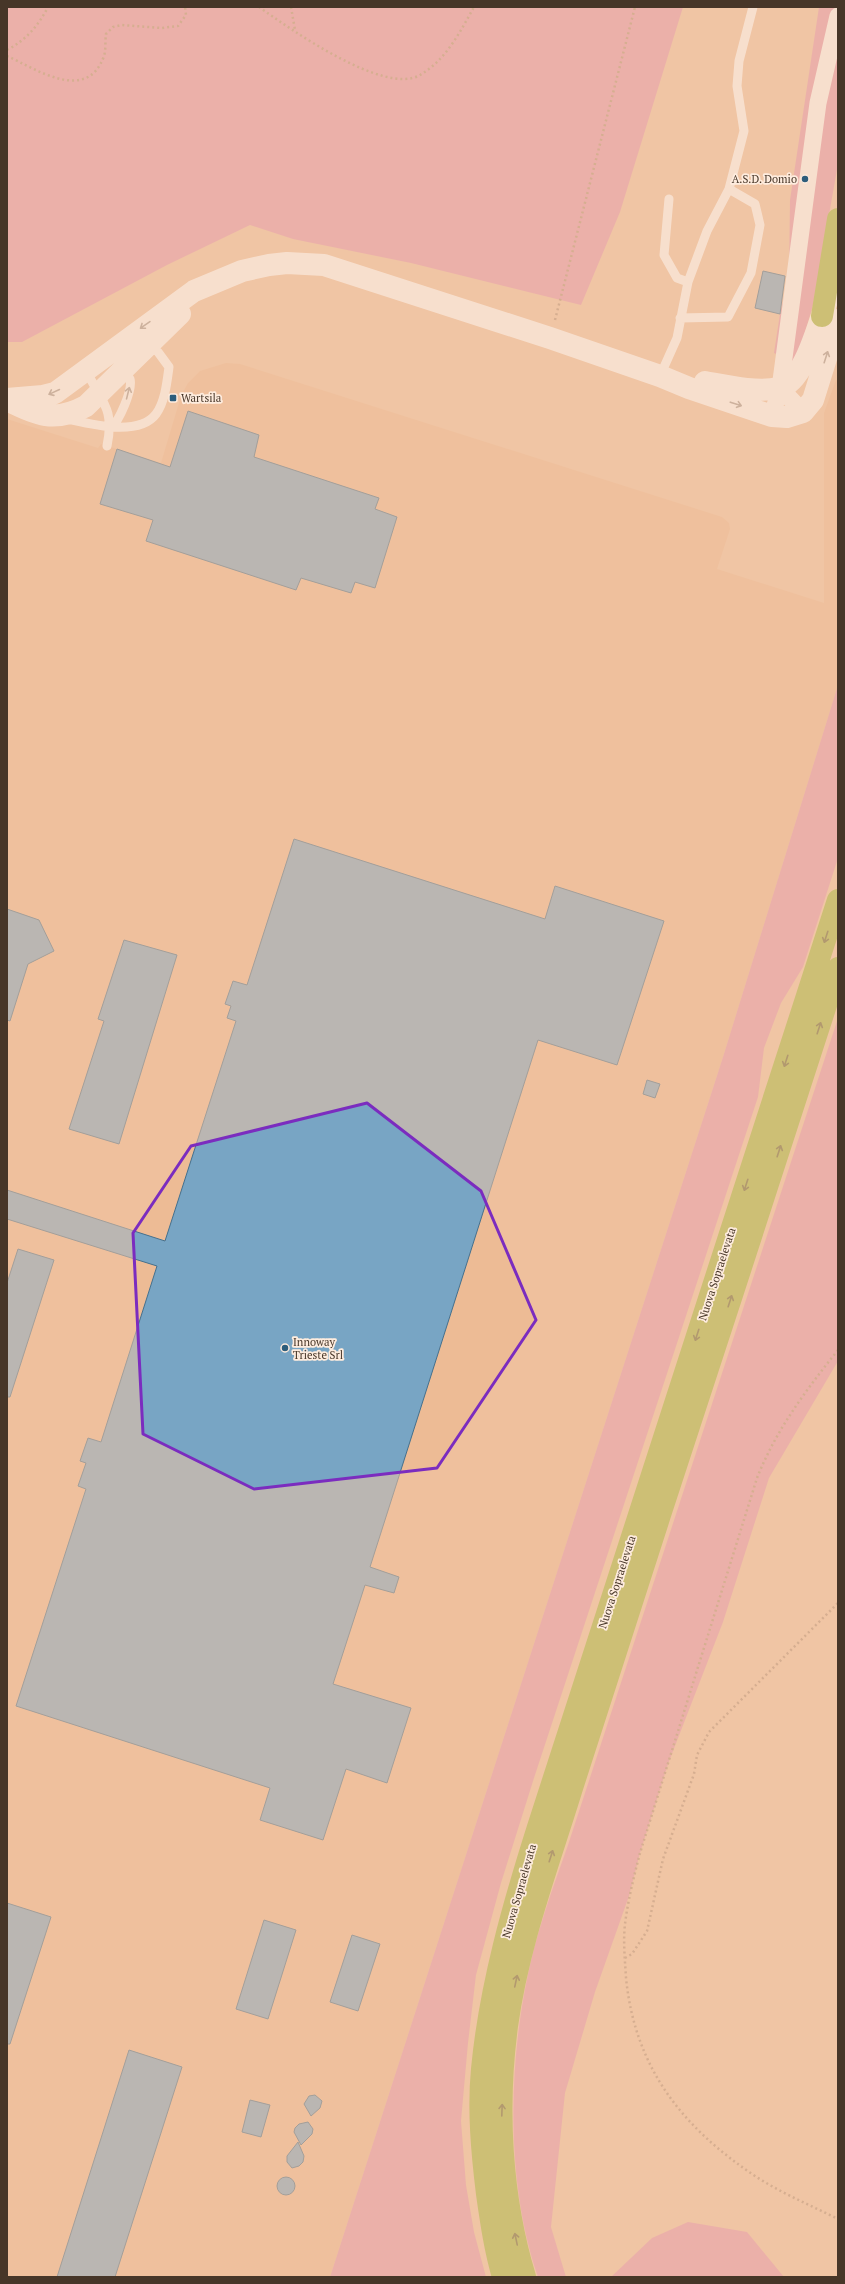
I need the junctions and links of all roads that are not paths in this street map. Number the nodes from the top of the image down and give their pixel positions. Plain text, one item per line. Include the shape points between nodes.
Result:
1 (753, 7) edge
2 (838, 16) edge
3 (729, 189) junction
4 (669, 199) dead end
5 (838, 219) edge
6 (838, 273) edge
7 (688, 282) junction
8 (214, 284) junction
9 (680, 318) junction
10 (830, 318) edge
11 (147, 345) junction
12 (114, 347) junction
13 (123, 369) junction
14 (86, 370) junction
15 (660, 376) junction
16 (780, 388) junction
17 (99, 392) junction
18 (7, 399) edge
19 (804, 412) junction
20 (772, 416) junction
21 (56, 417) junction
22 (111, 428) junction
23 (107, 446) dead end
24 (838, 900) edge
25 (838, 968) edge
26 (503, 2277) edge
27 (525, 2277) edge

1 - 3 lane via 739,61 737,86 744,131
2 - 16 street via 818,103
3 - 7 lane via 707,231
3 - 9 lane via 755,204 760,225 751,273 728,317
4 - 7 lane via 664,255 677,278
5 - 10 highway
6 - 10 street
7 - 9 lane
8 - 11 street
8 -> 12 street via 194,291
8 - 15 street via 242,271 268,265 324,265
9 - 15 lane via 677,338
10 - 16 street via 804,364 792,380
19 -> 10 street via 813,400
11 - 12 lane
11 - 13 street
11 - 22 lane via 158,352 170,367 165,393 157,414 142,424
12 - 13 lane via 116,358
12 - 14 street
13 - 17 street
22 -> 13 lane via 116,423 129,394 130,380
14 - 17 lane
14 -> 18 street via 54,393
15 - 16 street via 742,388
15 -> 20 street
16 - 19 street
16 - 20 street
17 - 21 street via 86,406 71,414
17 - 22 lane via 107,405
18 - 21 street via 28,411
19 - 20 street via 787,417
21 - 22 lane
22 - 23 lane
24 -> 26 highway, Nuova Sopraelevata via 540,1820 497,1971 482,2071 482,2118 484,2170
27 -> 25 highway, Nuova Sopraelevata via 511,2216 504,2168 501,2119 507,2024 518,1976 543,1879 586,1742

